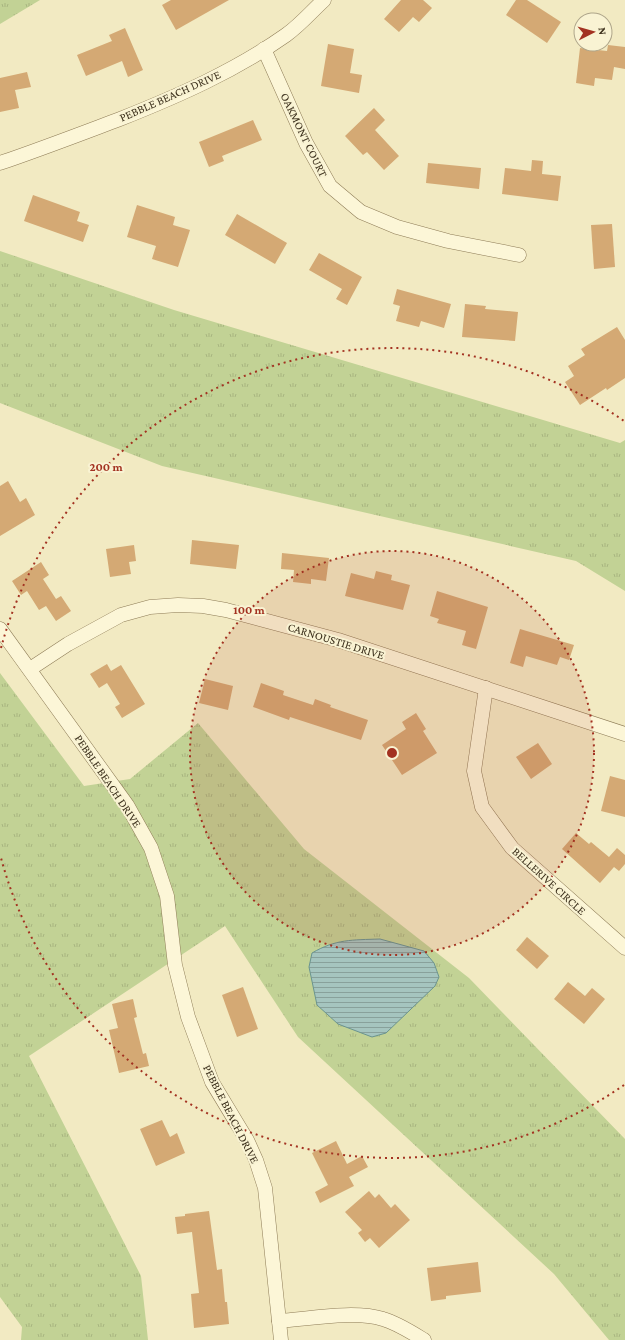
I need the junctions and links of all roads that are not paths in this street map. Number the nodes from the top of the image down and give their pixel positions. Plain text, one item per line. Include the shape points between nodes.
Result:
1 (324, 0) edge
2 (264, 50) junction
3 (0, 163) edge
4 (519, 255) dead end
5 (0, 629) edge
6 (30, 669) junction
7 (486, 688) junction
8 (625, 734) edge
9 (625, 948) edge
10 (279, 1321) junction
11 (281, 1340) edge
12 (424, 1340) edge

1 - 2 street, PEBBLE BEACH DRIVE via 287,34
2 - 3 street, PEBBLE BEACH DRIVE via 212,80 150,107
2 - 4 street, OAKMONT COURT via 306,143 330,186 361,212 398,227
5 - 6 street, PEBBLE BEACH DRIVE
6 - 7 street, CARNOUSTIE DRIVE via 68,644 121,615 150,607 202,606 338,640
6 - 10 street, PEBBLE BEACH DRIVE via 127,805 151,848 167,896 175,965 188,1017 212,1082 247,1140 265,1188
7 - 8 street, CARNOUSTIE DRIVE
7 - 9 street, BELLERIVE CIRCLE via 474,771 482,807 512,848
10 - 11 street, PEBBLE BEACH DRIVE
10 - 12 street via 343,1316 370,1317 406,1329

